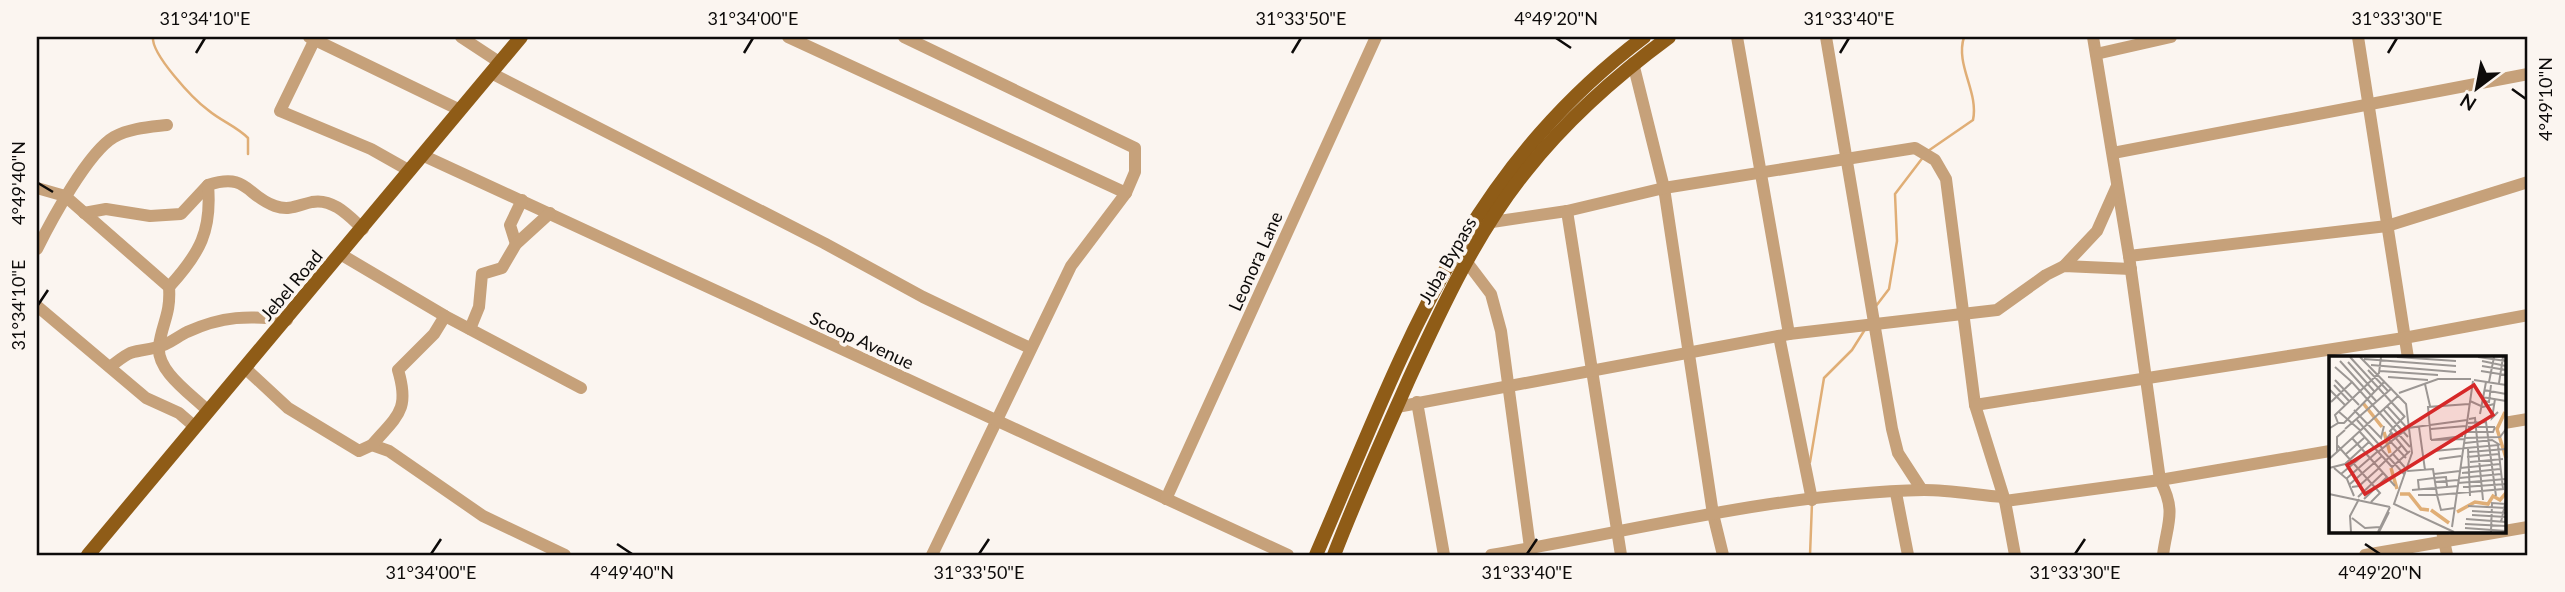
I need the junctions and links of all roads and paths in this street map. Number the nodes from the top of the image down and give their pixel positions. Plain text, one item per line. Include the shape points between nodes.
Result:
1 (461, 37) edge
2 (521, 37) edge
3 (788, 37) edge
4 (904, 37) edge
5 (1376, 37) edge
6 (1644, 37) edge
7 (1669, 37) edge
8 (1737, 37) edge
9 (1826, 37) edge
10 (2093, 37) edge
11 (2171, 37) edge
12 (2358, 37) edge
13 (313, 38) edge
14 (1633, 42) edge
15 (2096, 54) junction
16 (1633, 63) junction
17 (495, 68) junction
18 (2528, 74) edge
19 (2370, 103) junction
20 (460, 110) junction
21 (167, 125) dead end
22 (2113, 153) junction
23 (422, 155) junction
24 (1849, 161) junction
25 (410, 171) junction
26 (1759, 174) junction
27 (2528, 182) edge
28 (208, 184) junction
29 (2118, 184) junction
30 (37, 188) edge
31 (1664, 188) junction
32 (1126, 193) junction
33 (65, 196) junction
34 (523, 200) junction
35 (1567, 211) junction
36 (84, 213) junction
37 (550, 213) junction
38 (1492, 222) junction
39 (2387, 226) junction
40 (363, 229) junction
41 (516, 244) junction
42 (37, 248) edge
43 (342, 255) junction
44 (1466, 261) junction
45 (2130, 262) junction
46 (2064, 266) junction
47 (169, 287) junction
48 (37, 306) edge
49 (1961, 314) junction
50 (2528, 315) edge
51 (445, 316) junction
52 (287, 320) junction
53 (1875, 323) junction
54 (470, 329) junction
55 (1784, 335) junction
56 (2404, 338) junction
57 (159, 347) junction
58 (1030, 348) junction
59 (1689, 352) junction
60 (2408, 356) edge
61 (110, 367) junction
62 (246, 369) junction
63 (1594, 369) junction
64 (2145, 376) junction
65 (1508, 384) junction
66 (581, 388) dead end
67 (1417, 402) junction
68 (1975, 405) junction
69 (1396, 407) junction
70 (207, 410) junction
71 (2528, 419) edge
72 (995, 421) junction
73 (2506, 423) edge
74 (194, 426) junction
75 (372, 445) junction
76 (2329, 451) edge
77 (2160, 480) junction
78 (1922, 490) junction
79 (1896, 493) junction
80 (1166, 499) junction
81 (2004, 499) junction
82 (1812, 500) junction
83 (1713, 514) junction
84 (2528, 527) edge
85 (2506, 529) edge
86 (1617, 532) junction
87 (2481, 532) edge
88 (2443, 536) edge
89 (1531, 552) edge
90 (88, 555) edge
91 (565, 555) edge
92 (932, 555) edge
93 (1288, 555) edge
94 (1316, 555) edge
95 (1334, 555) edge
96 (1444, 555) edge
97 (1491, 555) edge
98 (1621, 555) edge
99 (1723, 555) edge
100 (1908, 555) edge
101 (2015, 555) edge
102 (2163, 555) edge
103 (2365, 555) edge
104 (2447, 555) edge

1 - 17 street
2 - 17 main road, Jebel Road
3 - 32 street
4 - 32 street via 1135,148 1135,172
5 - 80 street, Leonora Lane
6 - 14 main road, Juba Bypass
7 - 16 main road, Juba Bypass
8 - 26 street
9 - 24 street
10 - 15 street
11 - 15 street
12 - 19 street
13 - 20 street
13 - 25 street via 280,111 371,149
14 - 94 main road, Juba Bypass via 1556,114 1477,214 1419,316
15 - 22 street
16 - 31 street
16 - 38 main road, Juba Bypass via 1553,139
17 - 20 main road, Jebel Road
17 - 58 street via 923,297
18 - 19 street
19 - 22 street
19 - 39 street
20 - 23 main road, Jebel Road
21 - 33 street via 114,137
22 - 29 street
23 - 25 main road, Jebel Road
23 - 34 street, Scoop Avenue
24 - 26 street
24 - 49 street via 1916,148 1935,160 1946,179
24 - 53 street
25 - 40 main road, Jebel Road
26 - 31 street
26 - 55 street
27 - 39 street
28 - 36 street via 181,214 150,216 106,209
28 - 40 street via 244,184 265,201 289,209 324,203 342,210
28 - 47 street via 210,212 201,243
29 - 45 street
29 - 46 street via 2097,231
30 - 33 street
31 - 35 street
31 - 59 street
32 - 58 street via 1072,266
33 - 36 street
33 - 42 street
34 - 37 street, Scoop Avenue
34 - 41 street via 510,225
35 - 38 street
35 - 63 street
36 - 47 street
37 - 41 street
37 - 72 street, Scoop Avenue
38 - 44 main road, Juba Bypass
39 - 45 street
39 - 56 street
40 - 43 main road, Jebel Road
41 - 54 street via 502,268 482,274 479,307
43 - 51 street
43 - 52 main road, Jebel Road
44 - 65 street via 1491,293
44 - 69 main road, Juba Bypass
45 - 46 street
45 - 64 street
46 - 49 street via 2007,306
47 - 57 street via 170,308
48 - 61 street
49 - 53 street
49 - 68 street
50 - 56 street
51 - 54 street
51 - 75 street via 434,334 398,370 405,394 402,409
52 - 57 street via 249,315 228,318
52 - 62 main road, Jebel Road
53 - 55 street
53 - 78 street via 1898,453
54 - 66 street
55 - 59 street
55 - 82 street
56 - 60 street
56 - 64 street
57 - 61 street via 130,351
57 - 70 street via 163,365
58 - 72 street
59 - 63 street
59 - 83 street
61 - 74 street via 146,398 179,413
62 - 70 main road, Jebel Road
62 - 75 street via 288,408 359,451
63 - 65 street
63 - 86 street
64 - 68 street
64 - 77 street
65 - 67 street
65 - 89 street
67 - 69 street
67 - 96 street
68 - 81 street
69 - 95 main road, Juba Bypass
70 - 74 main road, Jebel Road
71 - 73 street
72 - 80 street, Scoop Avenue
72 - 92 street
74 - 90 main road, Jebel Road
75 - 91 street via 415,466 483,516
76 - 77 street
77 - 81 street
77 - 102 street via 2172,514
78 - 79 street
78 - 81 street
79 - 82 street
79 - 100 street
80 - 93 street, Scoop Avenue
81 - 101 street
82 - 83 street
83 - 86 street
83 - 99 street
84 - 85 street
86 - 89 street
86 - 98 street
87 - 88 street
88 - 103 street
88 - 104 street
89 - 97 street

